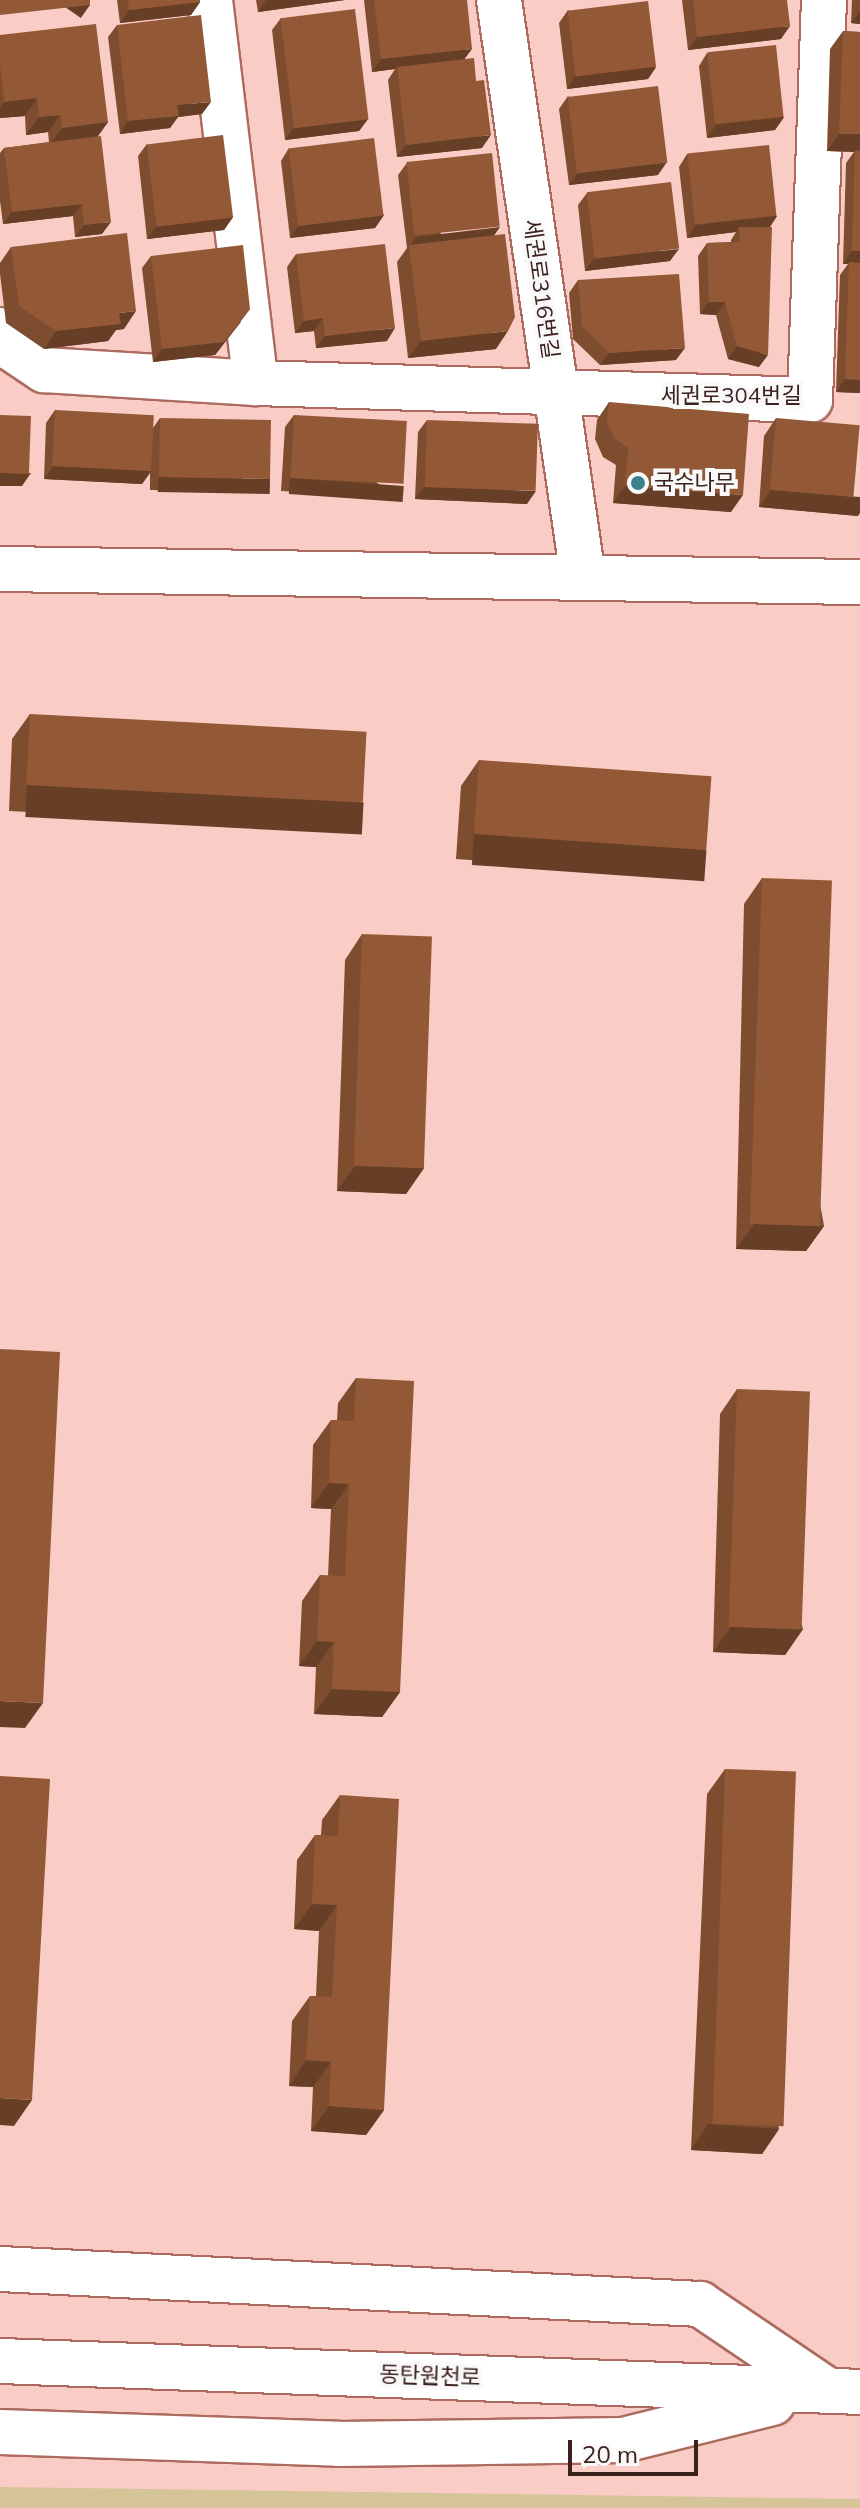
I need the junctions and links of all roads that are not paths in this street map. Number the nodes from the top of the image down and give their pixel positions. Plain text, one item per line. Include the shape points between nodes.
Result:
1 (210, 0) edge
2 (499, 0) edge
3 (824, 0) edge
4 (0, 330) edge
5 (256, 383) junction
6 (557, 394) junction
7 (0, 569) edge
8 (583, 577) junction
9 (860, 582) edge
10 (0, 2269) edge
11 (0, 2361) edge
12 (843, 2391) edge
13 (0, 2432) edge

1 - 5 street
2 - 6 street, 세권로316번길
3 - 6 street, 세권로304번길 via 810,400
4 - 5 street, 세권로304번길 via 11,348 44,370
5 - 6 street, 세권로304번길
6 - 8 street, 세권로316번길
7 - 8 street
8 - 9 street
10 - 12 street via 700,2304
11 - 12 street, 동탄원천로
12 - 13 street via 623,2440 339,2444

